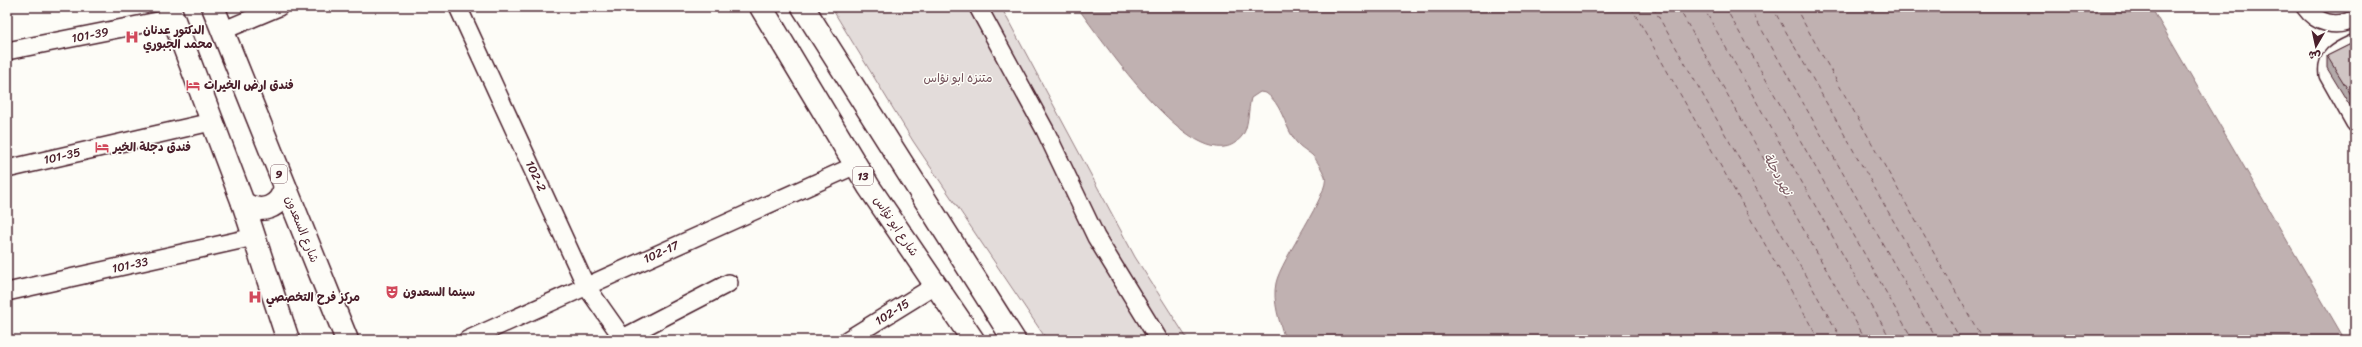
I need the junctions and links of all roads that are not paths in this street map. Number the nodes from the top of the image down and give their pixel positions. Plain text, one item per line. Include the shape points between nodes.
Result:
1 (213, 7) edge
2 (279, 7) edge
3 (458, 7) edge
4 (761, 7) edge
5 (803, 7) edge
6 (978, 7) edge
7 (2304, 7) edge
8 (171, 12) edge
9 (2355, 19) edge
10 (222, 31) junction
11 (2355, 43) edge
12 (7, 51) edge
13 (212, 122) junction
14 (2355, 123) edge
15 (856, 165) junction
16 (7, 169) edge
17 (285, 187) junction
18 (243, 203) junction
19 (254, 238) junction
20 (729, 283) dead end
21 (936, 285) junction
22 (586, 286) junction
23 (7, 292) edge
24 (623, 339) edge
25 (288, 340) edge
26 (347, 340) edge
27 (467, 340) edge
28 (847, 340) edge
29 (973, 340) edge
30 (1014, 340) edge
31 (1159, 340) edge

1 - 10 main road, شارع السعدون / 9
2 - 10 street
3 - 22 street, 102-2
4 - 15 main road, شارع ابو نؤاس / 13
5 - 30 main road
6 - 31 street via 1046,130 1096,237
7 - 9 street via 2312,16 2323,22 2339,24
8 - 12 street, 101-39
8 - 13 main road
10 - 17 main road, شارع السعدون / 9
11 - 14 street via 2334,53 2328,62 2328,75
13 - 16 street, 101-35
13 - 18 main road
15 - 21 main road, شارع ابو نؤاس / 13
15 - 22 street, 102-17
17 - 18 main road via 280,200 269,208 255,210
17 - 26 main road, شارع السعدون / 9
18 - 19 main road
19 - 23 street, 101-33
19 - 25 main road
20 - 24 street
21 - 28 street, 102-15
21 - 29 main road, شارع ابو نؤاس / 13
22 - 24 street, 102-2
22 - 27 street, 102-17

